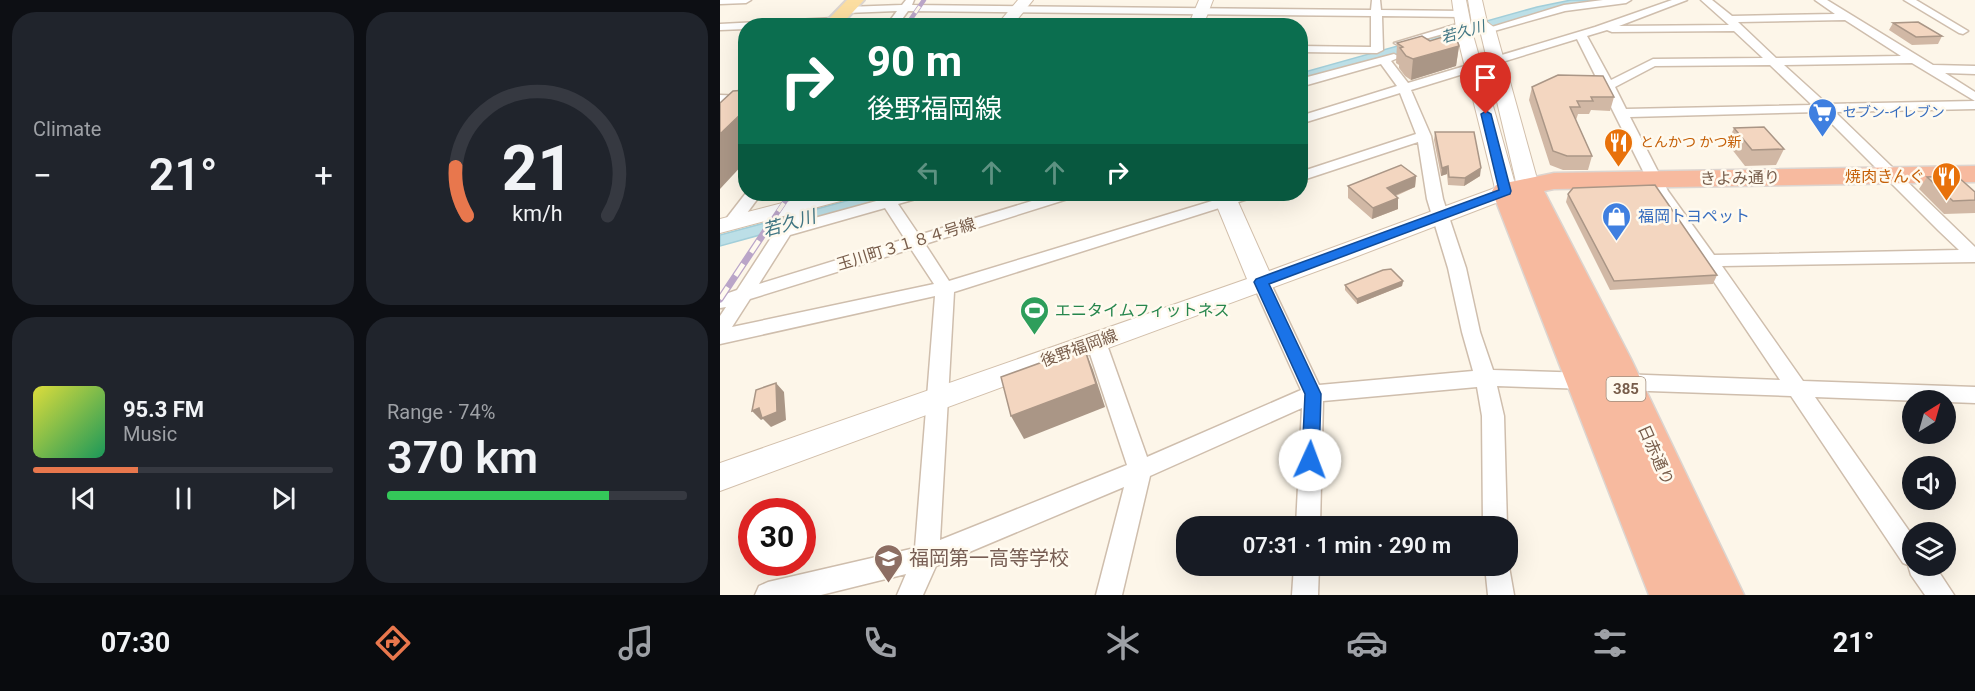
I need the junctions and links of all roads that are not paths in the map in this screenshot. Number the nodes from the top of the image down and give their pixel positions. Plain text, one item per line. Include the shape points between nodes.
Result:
1 (746, 0) edge
2 (1376, 0) edge
3 (1475, 0) edge
4 (1566, 0) edge
5 (1626, 0) edge
6 (1682, 0) edge
7 (1706, 0) edge
8 (1715, 0) edge
9 (1820, 0) edge
10 (1909, 0) edge
11 (720, 1) edge
12 (908, 4) edge
13 (1022, 5) edge
14 (928, 9) edge
15 (1201, 12) edge
16 (1377, 13) junction
17 (841, 14) edge
18 (1850, 17) junction
19 (815, 18) edge
20 (897, 18) edge
21 (1010, 18) edge
22 (1463, 22) edge
23 (1733, 23) junction
24 (738, 26) edge
25 (1484, 26) junction
26 (720, 27) edge
27 (738, 28) edge
28 (1599, 29) junction
29 (1969, 31) edge
30 (1580, 34) junction
31 (1975, 38) edge
32 (720, 39) edge
33 (1308, 50) edge
34 (1381, 55) junction
35 (1917, 59) junction
36 (1495, 60) junction
37 (1774, 61) junction
38 (1475, 67) junction
39 (1308, 69) edge
40 (1933, 69) junction
41 (1975, 70) edge
42 (1308, 80) edge
43 (1608, 86) junction
44 (1404, 87) junction
45 (1975, 97) edge
46 (720, 99) edge
47 (738, 100) edge
48 (1975, 105) edge
49 (1826, 109) junction
50 (1622, 113) junction
51 (738, 114) edge
52 (1308, 117) edge
53 (729, 123) edge
54 (1424, 136) junction
55 (1308, 174) edge
56 (1975, 174) edge
57 (1891, 176) junction
58 (1656, 180) junction
59 (1517, 189) junction
60 (748, 201) edge
61 (821, 201) edge
62 (878, 201) edge
63 (889, 201) edge
64 (1047, 201) edge
65 (1217, 201) edge
66 (1235, 201) edge
67 (802, 208) junction
68 (1442, 217) junction
69 (724, 231) edge
70 (784, 231) junction
71 (915, 242) junction
72 (1975, 256) edge
73 (1709, 261) junction
74 (1261, 282) junction
75 (945, 288) junction
76 (742, 294) junction
77 (720, 302) edge
78 (720, 331) edge
79 (720, 337) edge
80 (1096, 342) junction
81 (1485, 378) junction
82 (1584, 381) junction
83 (1623, 382) junction
84 (1796, 388) junction
85 (1313, 394) junction
86 (1975, 395) edge
87 (937, 399) junction
88 (1140, 470) junction
89 (720, 477) edge
90 (1308, 516) edge
91 (1495, 516) edge
92 (1902, 541) edge
93 (927, 557) junction
94 (1306, 576) edge
95 (1499, 576) edge
96 (1927, 576) edge
97 (768, 595) edge
98 (910, 595) edge
99 (1108, 595) edge
100 (1305, 595) edge
101 (1502, 595) edge
102 (1673, 595) edge
103 (1720, 595) edge
104 (1941, 595) edge

1 - 11 street
2 - 16 street
3 - 25 main road
4 - 25 street
5 - 25 street via 1572,6
6 - 28 street
7 - 8 street
7 - 23 street
9 - 18 street
10 - 29 street
12 - 14 street
12 - 17 street
12 - 20 street
13 - 14 street
13 - 15 street
13 - 21 main road
15 - 16 street
16 - 22 street
16 - 34 street
17 - 19 street
18 - 23 street
18 - 35 street
22 - 34 street
22 - 38 main road
23 - 28 street
23 - 37 street
24 - 26 street
25 - 36 main road
27 - 32 street
28 - 30 street
29 - 31 street
30 - 36 street
30 - 43 street
33 - 34 street
34 - 39 street
34 - 42 street
34 - 44 street
35 - 37 street
35 - 40 street
36 - 38 street
36 - 59 main road
37 - 43 street via 1653,63
37 - 49 street
38 - 44 street
38 - 59 main road
40 - 41 street
40 - 45 street
43 - 50 street
44 - 52 street
44 - 54 street
46 - 47 street
48 - 49 street
49 - 50 street
49 - 57 street
50 - 58 street
51 - 53 main road
54 - 55 street
54 - 68 street
56 - 57 highway, きよみ通り
57 - 58 highway, きよみ通り
57 - 72 street
58 - 59 highway, きよみ通り via 1554,181
58 - 73 street
59 - 68 main road, 後野福岡線
59 - 82 highway, 385
59 - 83 highway, 日赤通り / 385
60 - 69 street
61 - 67 main road
62 - 70 street
63 - 71 street
64 - 71 street, 玉川町３１８４号線
65 - 75 street
66 - 74 main road
67 - 69 main road
67 - 70 street
68 - 74 main road, 後野福岡線
68 - 81 street
70 - 76 street
71 - 75 street
71 - 76 street, 玉川町３１８４号線
72 - 73 street
73 - 84 street
74 - 80 main road, 後野福岡線
74 - 85 street
75 - 79 street
75 - 87 street
76 - 77 street, 玉川町３１８４号線
76 - 78 street
80 - 87 main road, 後野福岡線
80 - 88 street
81 - 82 street
81 - 85 street
81 - 91 street via 1493,416
82 - 83 street
82 - 102 highway, 385
83 - 84 street
83 - 103 highway, 日赤通り / 385
84 - 86 street
84 - 92 street
85 - 88 street
85 - 90 street
87 - 89 main road, 後野福岡線
87 - 93 street
88 - 93 street
88 - 99 street
93 - 97 street
93 - 98 street
94 - 100 street
95 - 101 street
96 - 104 street

